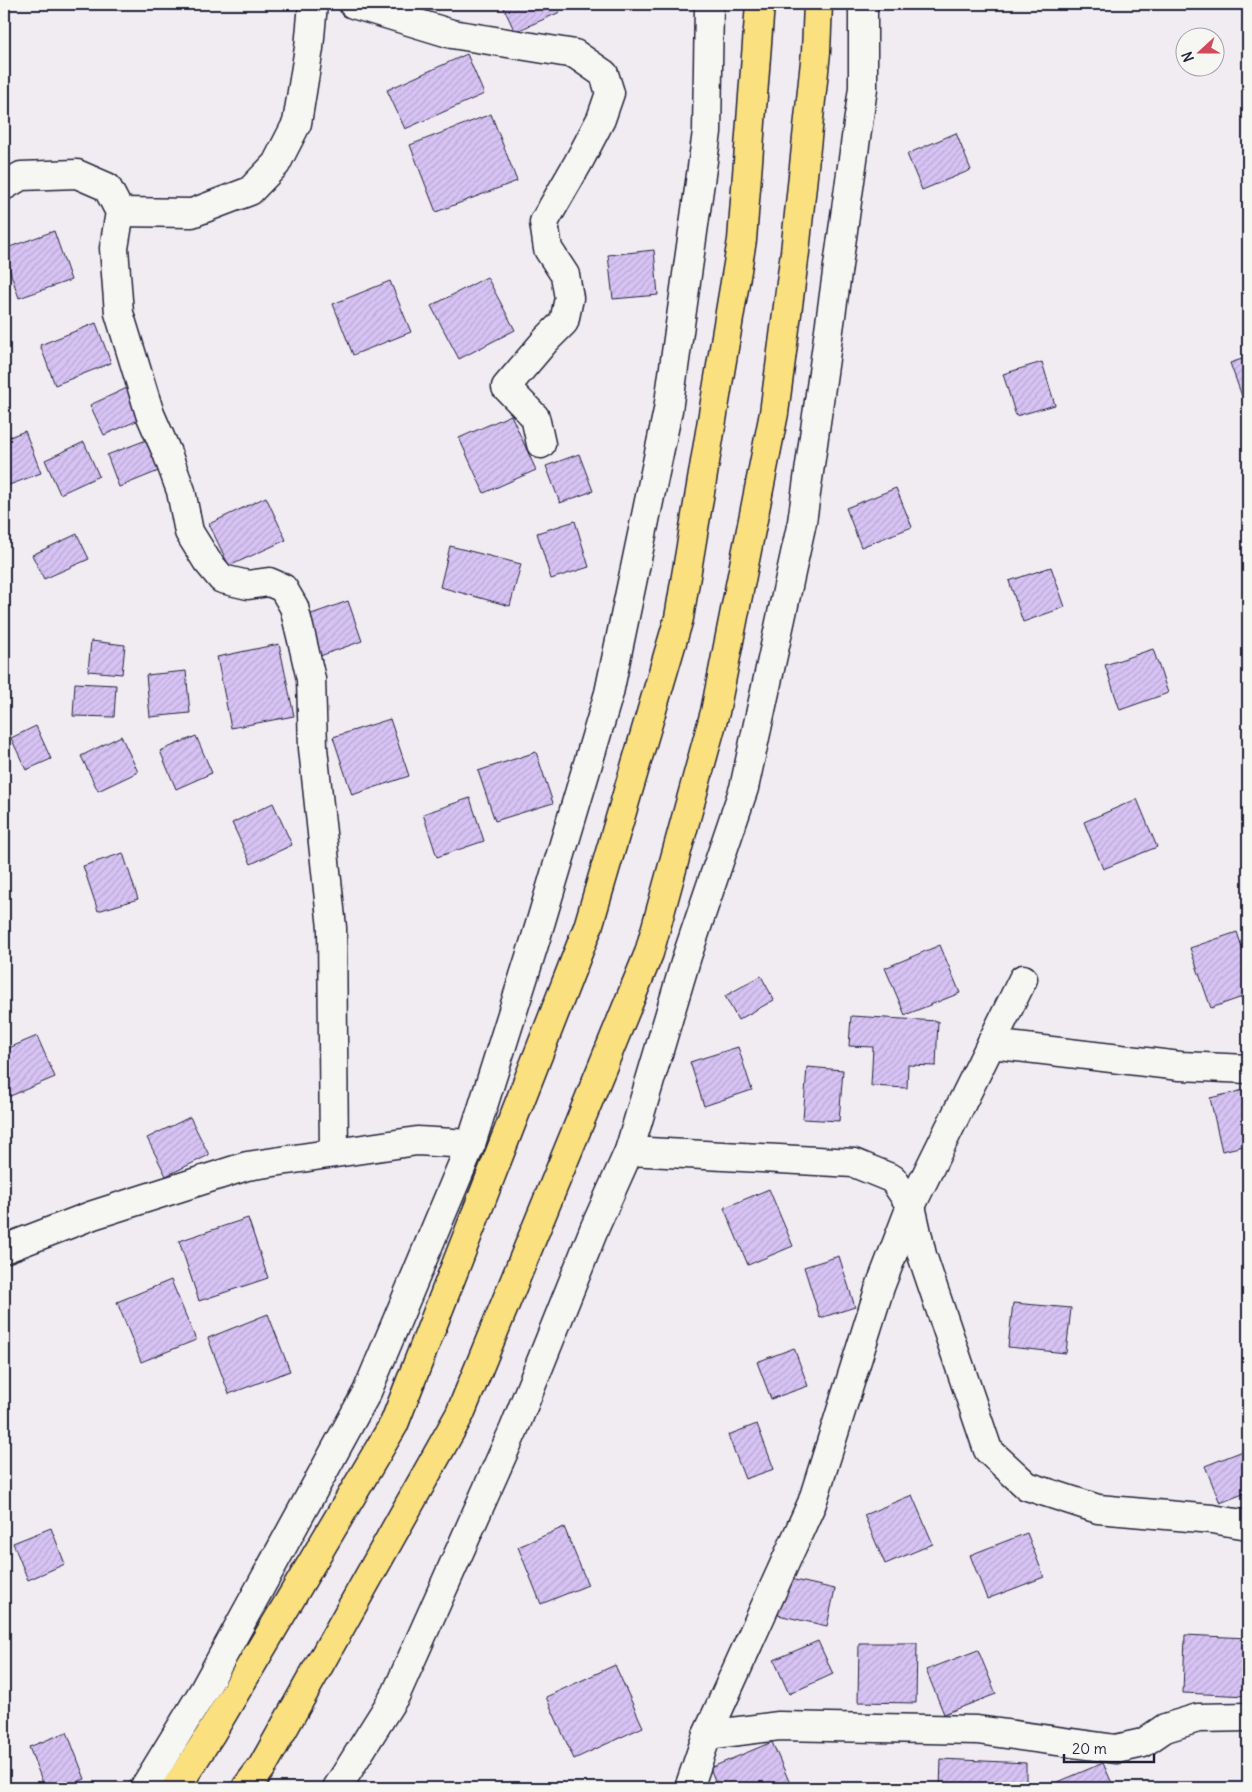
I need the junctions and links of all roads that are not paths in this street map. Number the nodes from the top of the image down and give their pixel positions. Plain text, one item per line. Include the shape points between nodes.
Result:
1 (313, 4) edge
2 (353, 4) edge
3 (709, 4) edge
4 (760, 4) edge
5 (818, 4) edge
6 (863, 4) edge
7 (4, 186) edge
8 (120, 212) junction
9 (541, 444) dead end
10 (1023, 979) dead end
11 (991, 1044) junction
12 (1248, 1069) edge
13 (471, 1144) junction
14 (629, 1151) junction
15 (334, 1153) junction
16 (911, 1206) junction
17 (4, 1249) edge
18 (1248, 1525) edge
19 (1248, 1717) edge
20 (707, 1735) junction
21 (144, 1788) edge
22 (176, 1788) edge
23 (246, 1788) edge
24 (337, 1788) edge
25 (690, 1788) edge

1 - 8 street via 297,123 276,164 250,191 192,213
2 - 9 street via 452,34 575,54 604,74 610,93 601,119 544,222 548,249 565,275 569,298 564,322 506,387 535,417
3 - 13 street via 707,132 668,410 609,693
4 - 22 highway via 742,240 679,618 588,927 394,1424
5 - 23 highway via 816,52 774,413 715,712 649,953 460,1414 262,1767
6 - 14 street via 863,88 802,522 744,788 687,956
7 - 8 street via 21,176 77,174 108,187
8 - 15 street via 114,248 118,313 150,414 181,491 189,532 207,562 222,579 248,585 269,582 283,588 294,607 311,679 313,748 332,928
10 - 11 street
11 - 12 street via 1180,1066
11 - 16 street
13 - 15 street via 417,1141
13 - 21 street via 367,1392 204,1690
14 - 16 street via 854,1163 893,1179
14 - 24 street via 514,1429 396,1694
15 - 17 street via 246,1166 93,1214
16 - 18 street via 922,1255 988,1450 1027,1486 1098,1509
16 - 20 street via 880,1286 812,1502
19 - 20 street via 1198,1718 1165,1728 1143,1744 1116,1749 977,1730 780,1726
20 - 25 street

